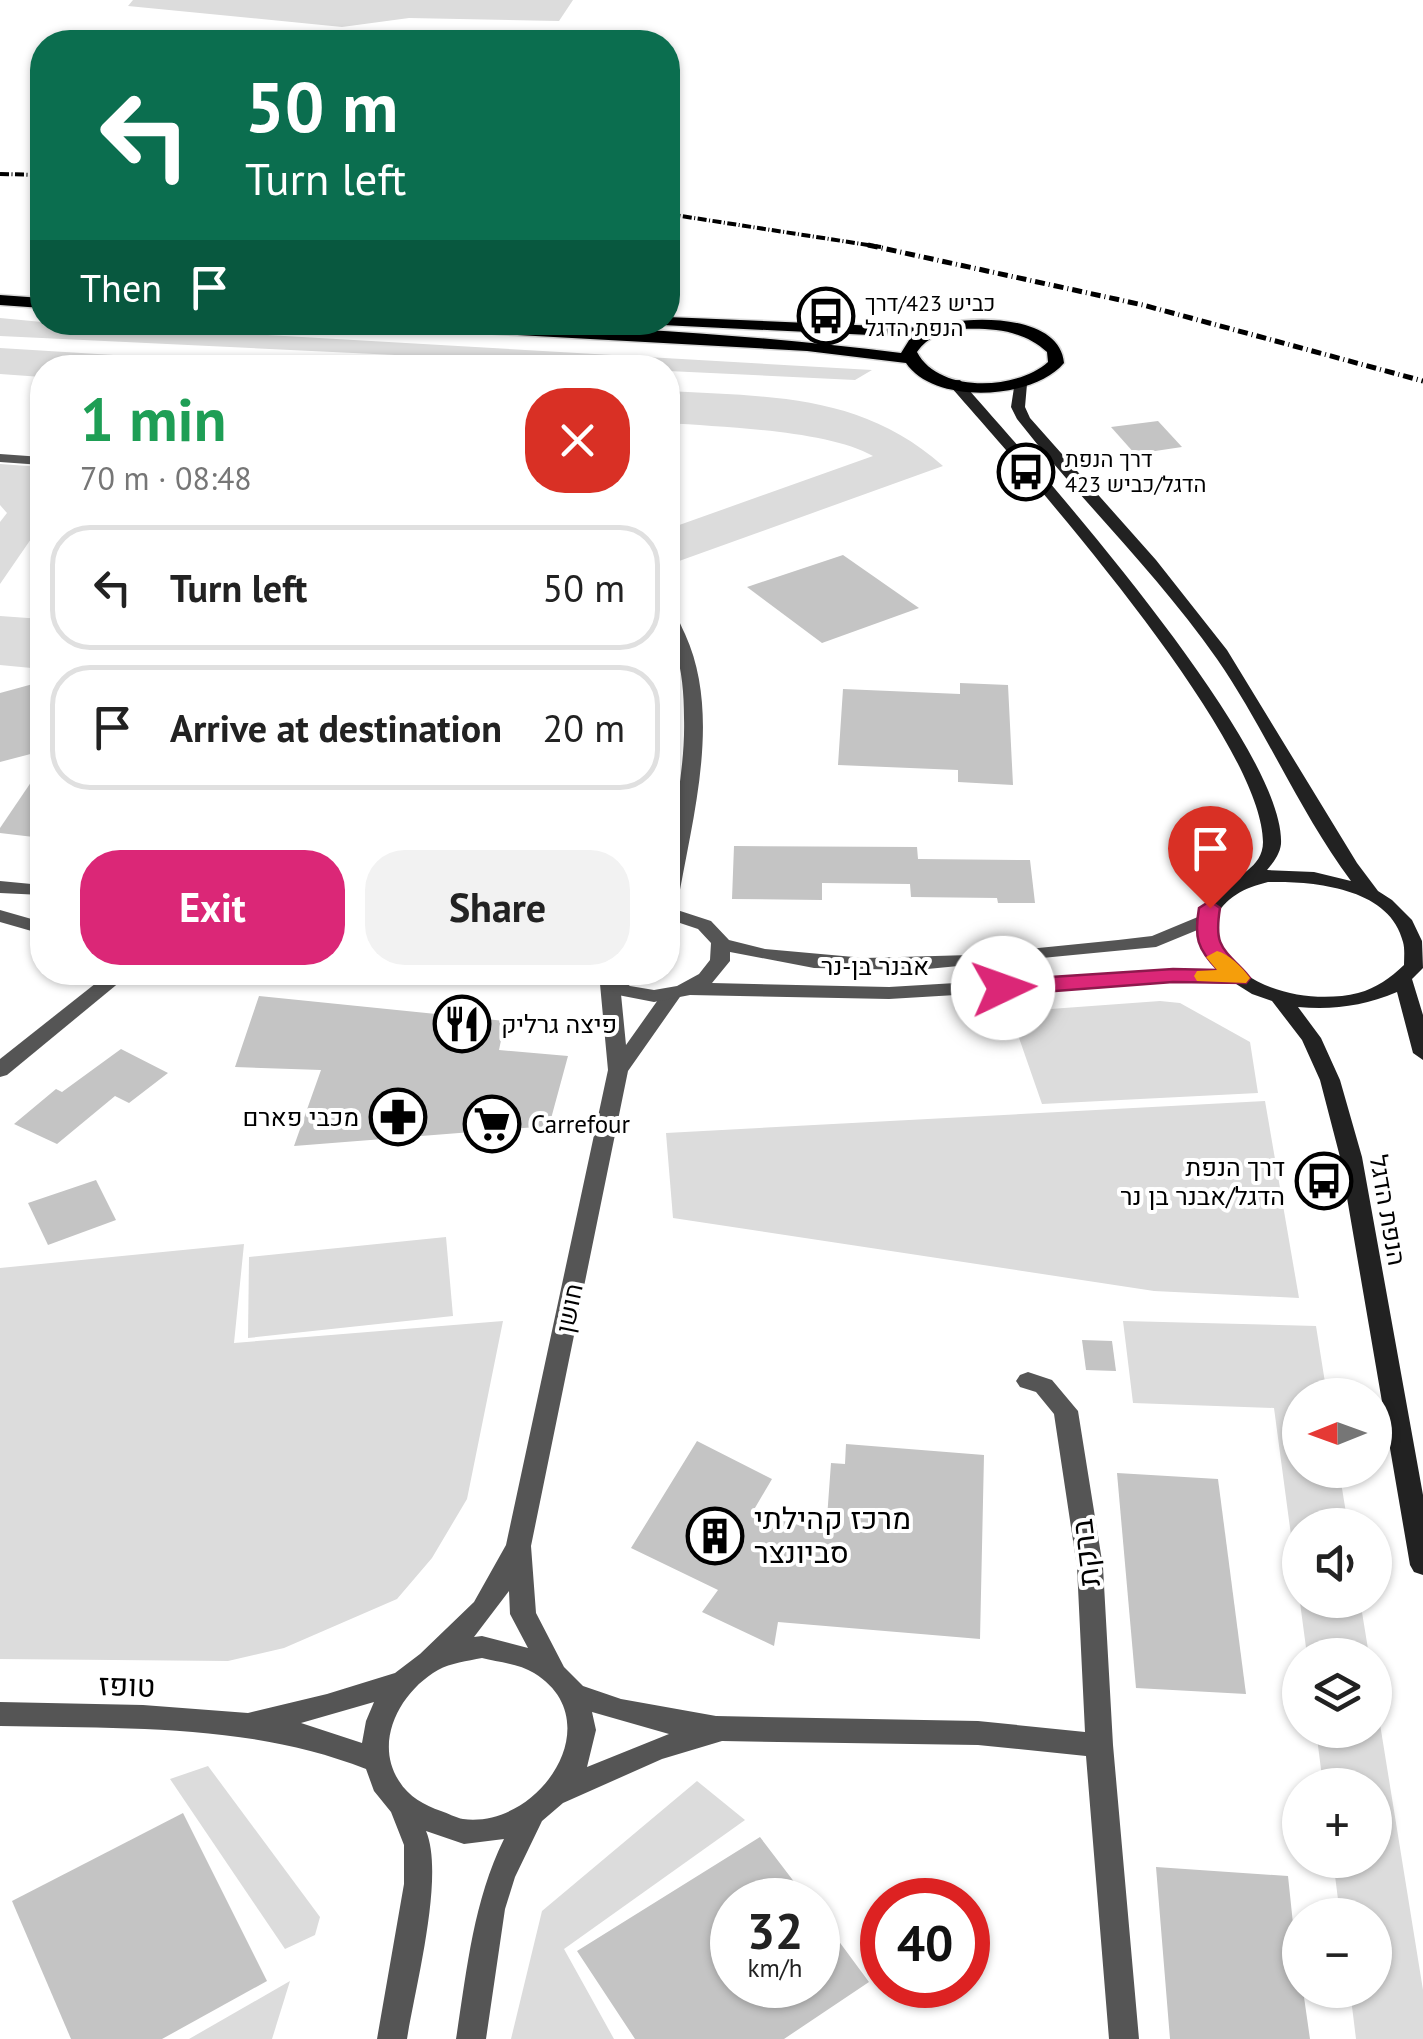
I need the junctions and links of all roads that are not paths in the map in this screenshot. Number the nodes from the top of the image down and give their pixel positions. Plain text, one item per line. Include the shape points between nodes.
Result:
1 (0, 285) edge
2 (30, 286) edge
3 (0, 300) edge
4 (30, 301) edge
5 (680, 323) edge
6 (926, 334) junction
7 (609, 335) edge
8 (911, 358) junction
9 (955, 384) junction
10 (1020, 384) junction
11 (0, 458) edge
12 (30, 460) edge
13 (680, 635) edge
14 (680, 810) edge
15 (1248, 880) junction
16 (0, 887) edge
17 (30, 889) edge
18 (1370, 894) junction
19 (680, 915) edge
20 (0, 916) edge
21 (1205, 920) junction
22 (30, 925) edge
23 (721, 944) junction
24 (1238, 978) junction
25 (1404, 981) junction
26 (106, 985) edge
27 (604, 985) edge
28 (619, 985) edge
29 (681, 992) junction
30 (1280, 997) junction
31 (1423, 1053) edge
32 (0, 1070) edge
33 (618, 1070) junction
34 (1028, 1381) dead end
35 (519, 1545) junction
36 (1423, 1565) edge
37 (430, 1661) junction
38 (555, 1672) junction
39 (402, 1682) junction
40 (574, 1694) junction
41 (0, 1714) edge
42 (252, 1723) junction
43 (719, 1732) junction
44 (1099, 1745) junction
45 (376, 1760) junction
46 (560, 1792) junction
47 (403, 1808) junction
48 (530, 1816) junction
49 (392, 2039) edge
50 (471, 2039) edge
51 (1124, 2039) edge

1 - 2 main road
3 - 4 main road
5 - 6 main road
6 - 8 main road via 911,345
6 - 10 main road via 977,324 1043,339 1056,363
7 - 8 main road
8 - 9 main road via 926,373
9 - 10 main road
9 - 15 main road via 1138,600 1199,686 1268,813 1273,840 1266,861
10 - 18 main road via 1024,418 1220,652 1328,837
11 - 12 street
13 - 14 street via 693,702
15 - 18 main road via 1309,876
15 - 21 main road via 1218,896
16 - 17 street
18 - 25 main road via 1414,936 1414,967
19 - 23 street via 701,923
20 - 22 street
21 - 23 street, אבנר בן-נר via 1156,941 883,963 797,963
21 - 24 main road via 1210,950
23 - 29 street, חושן via 717,970
24 - 29 street, אבנר בן-נר via 889,993
24 - 30 main road
25 - 30 main road via 1378,996 1342,1004
25 - 31 main road
26 - 32 street
27 - 33 street, חושן
28 - 29 street, אבנר בן-נר via 639,994
29 - 33 street, חושן
30 - 36 main road, הנפת הדגל via 1311,1038 1330,1080 1351,1157
33 - 35 street, חושן
34 - 44 street, ברקת via 1044,1386 1066,1411 1090,1567
35 - 37 street, חושן via 472,1627
35 - 38 street, חושן via 522,1614
37 - 38 street via 482,1647 521,1654
37 - 39 street
38 - 40 street
39 - 42 street, טופז
39 - 45 street via 379,1719
40 - 43 street via 616,1713
40 - 46 street via 582,1744
41 - 42 street, טופז
42 - 45 street, טופז via 334,1741
43 - 44 street via 964,1732
43 - 46 street via 626,1760
44 - 51 street, ברקת
45 - 47 street via 384,1786
46 - 48 street
47 - 48 street via 450,1830 478,1831
47 - 49 street via 418,1844 418,1884
48 - 50 street via 490,1909

